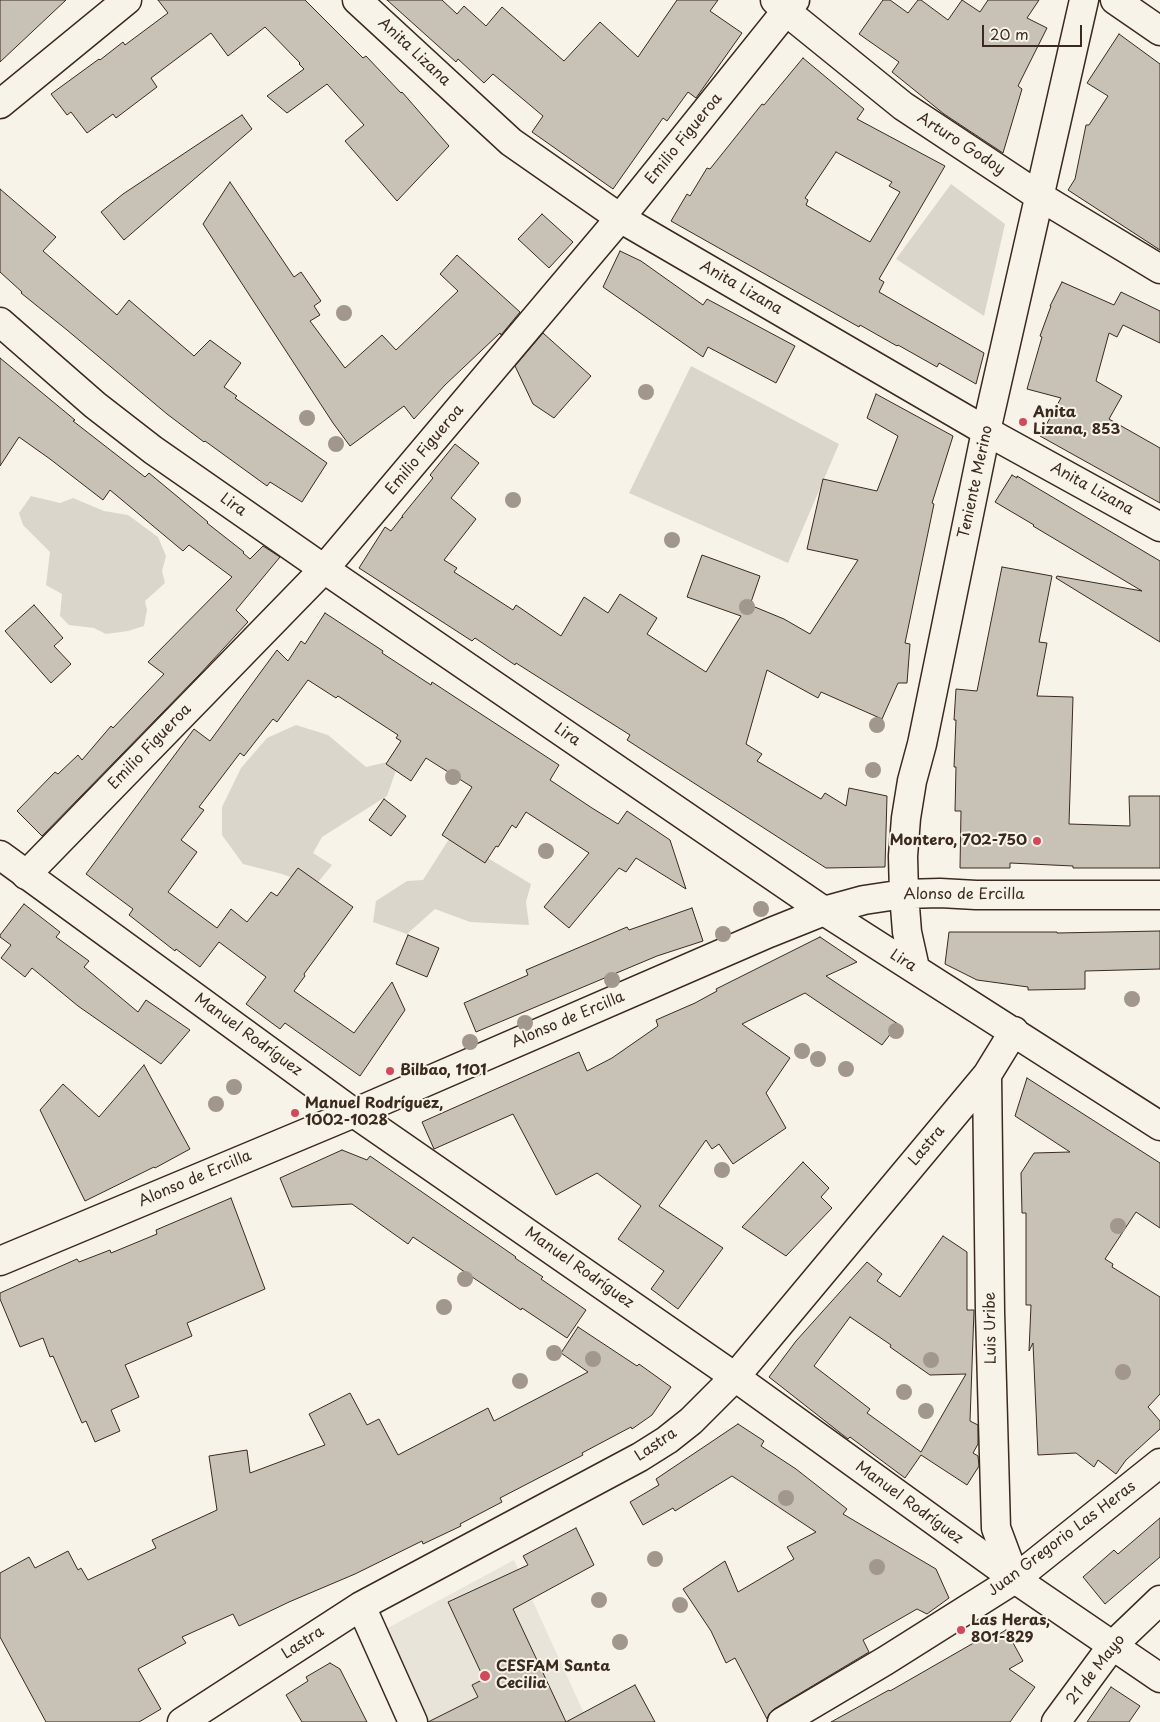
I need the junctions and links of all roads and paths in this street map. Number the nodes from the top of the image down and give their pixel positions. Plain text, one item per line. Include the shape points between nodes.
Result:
1 (127, 0) edge
2 (357, 0) edge
3 (1084, 0) edge
4 (1115, 0) edge
5 (786, 4) edge
6 (1160, 31) edge
7 (0, 104) edge
8 (1039, 196) junction
9 (620, 218) junction
10 (1160, 269) edge
11 (0, 322) edge
12 (986, 431) junction
13 (1160, 527) edge
14 (324, 569) junction
15 (0, 855) edge
16 (26, 875) junction
17 (904, 894) junction
18 (1160, 895) edge
19 (824, 911) junction
20 (915, 968) junction
21 (1014, 1032) junction
22 (987, 1074) junction
23 (354, 1113) junction
24 (1158, 1122) edge
25 (0, 1261) edge
26 (735, 1377) junction
27 (1160, 1463) edge
28 (1015, 1579) junction
29 (1160, 1600) edge
30 (361, 1606) junction
31 (1112, 1646) junction
32 (1160, 1678) edge
33 (182, 1722) edge
34 (412, 1722) edge
35 (782, 1722) edge
36 (1056, 1722) edge

1 - 7 street
2 - 9 street, Anita Lizana via 511,142
3 - 8 street, Teniente Merino
4 - 6 street
5 - 8 street, Arturo Godoy via 903,106
5 - 9 street, Emilio Figueroa
8 - 10 street, Arturo Godoy
8 - 12 street, Teniente Merino
9 - 12 street, Anita Lizana
9 - 14 street, Emilio Figueroa
11 - 14 street, Lira via 95,405 153,450
12 - 13 street, Anita Lizana
12 - 17 street, Teniente Merino via 912,781 903,856
14 - 16 street, Emilio Figueroa
14 - 19 street, Lira
15 - 16 street, Manuel Rodríguez
16 - 23 street, Manuel Rodríguez
17 - 18 street, Alonso de Ercilla
17 - 19 street, Alonso de Ercilla
17 - 20 street, Teniente Merino
19 - 20 street, Lira
19 - 23 street, Alonso de Ercilla
20 - 21 street, Lira
21 - 22 street, Lastra
21 - 24 street, Lira
22 - 26 street, Lastra
22 - 28 street, Luis Uribe via 996,1528
23 - 25 street, Alonso de Ercilla
23 - 26 street, Manuel Rodríguez
26 - 28 street, Manuel Rodríguez
26 - 30 street, Lastra via 667,1440
27 - 28 street, Juan Gregorio Las Heras
28 - 31 street, Manuel Rodríguez
28 - 35 street, Juan Gregorio Las Heras
29 - 31 street, 21 de Mayo
30 - 33 street, Lastra
30 - 34 street
31 - 32 street, Manuel Rodríguez
31 - 36 street, 21 de Mayo

